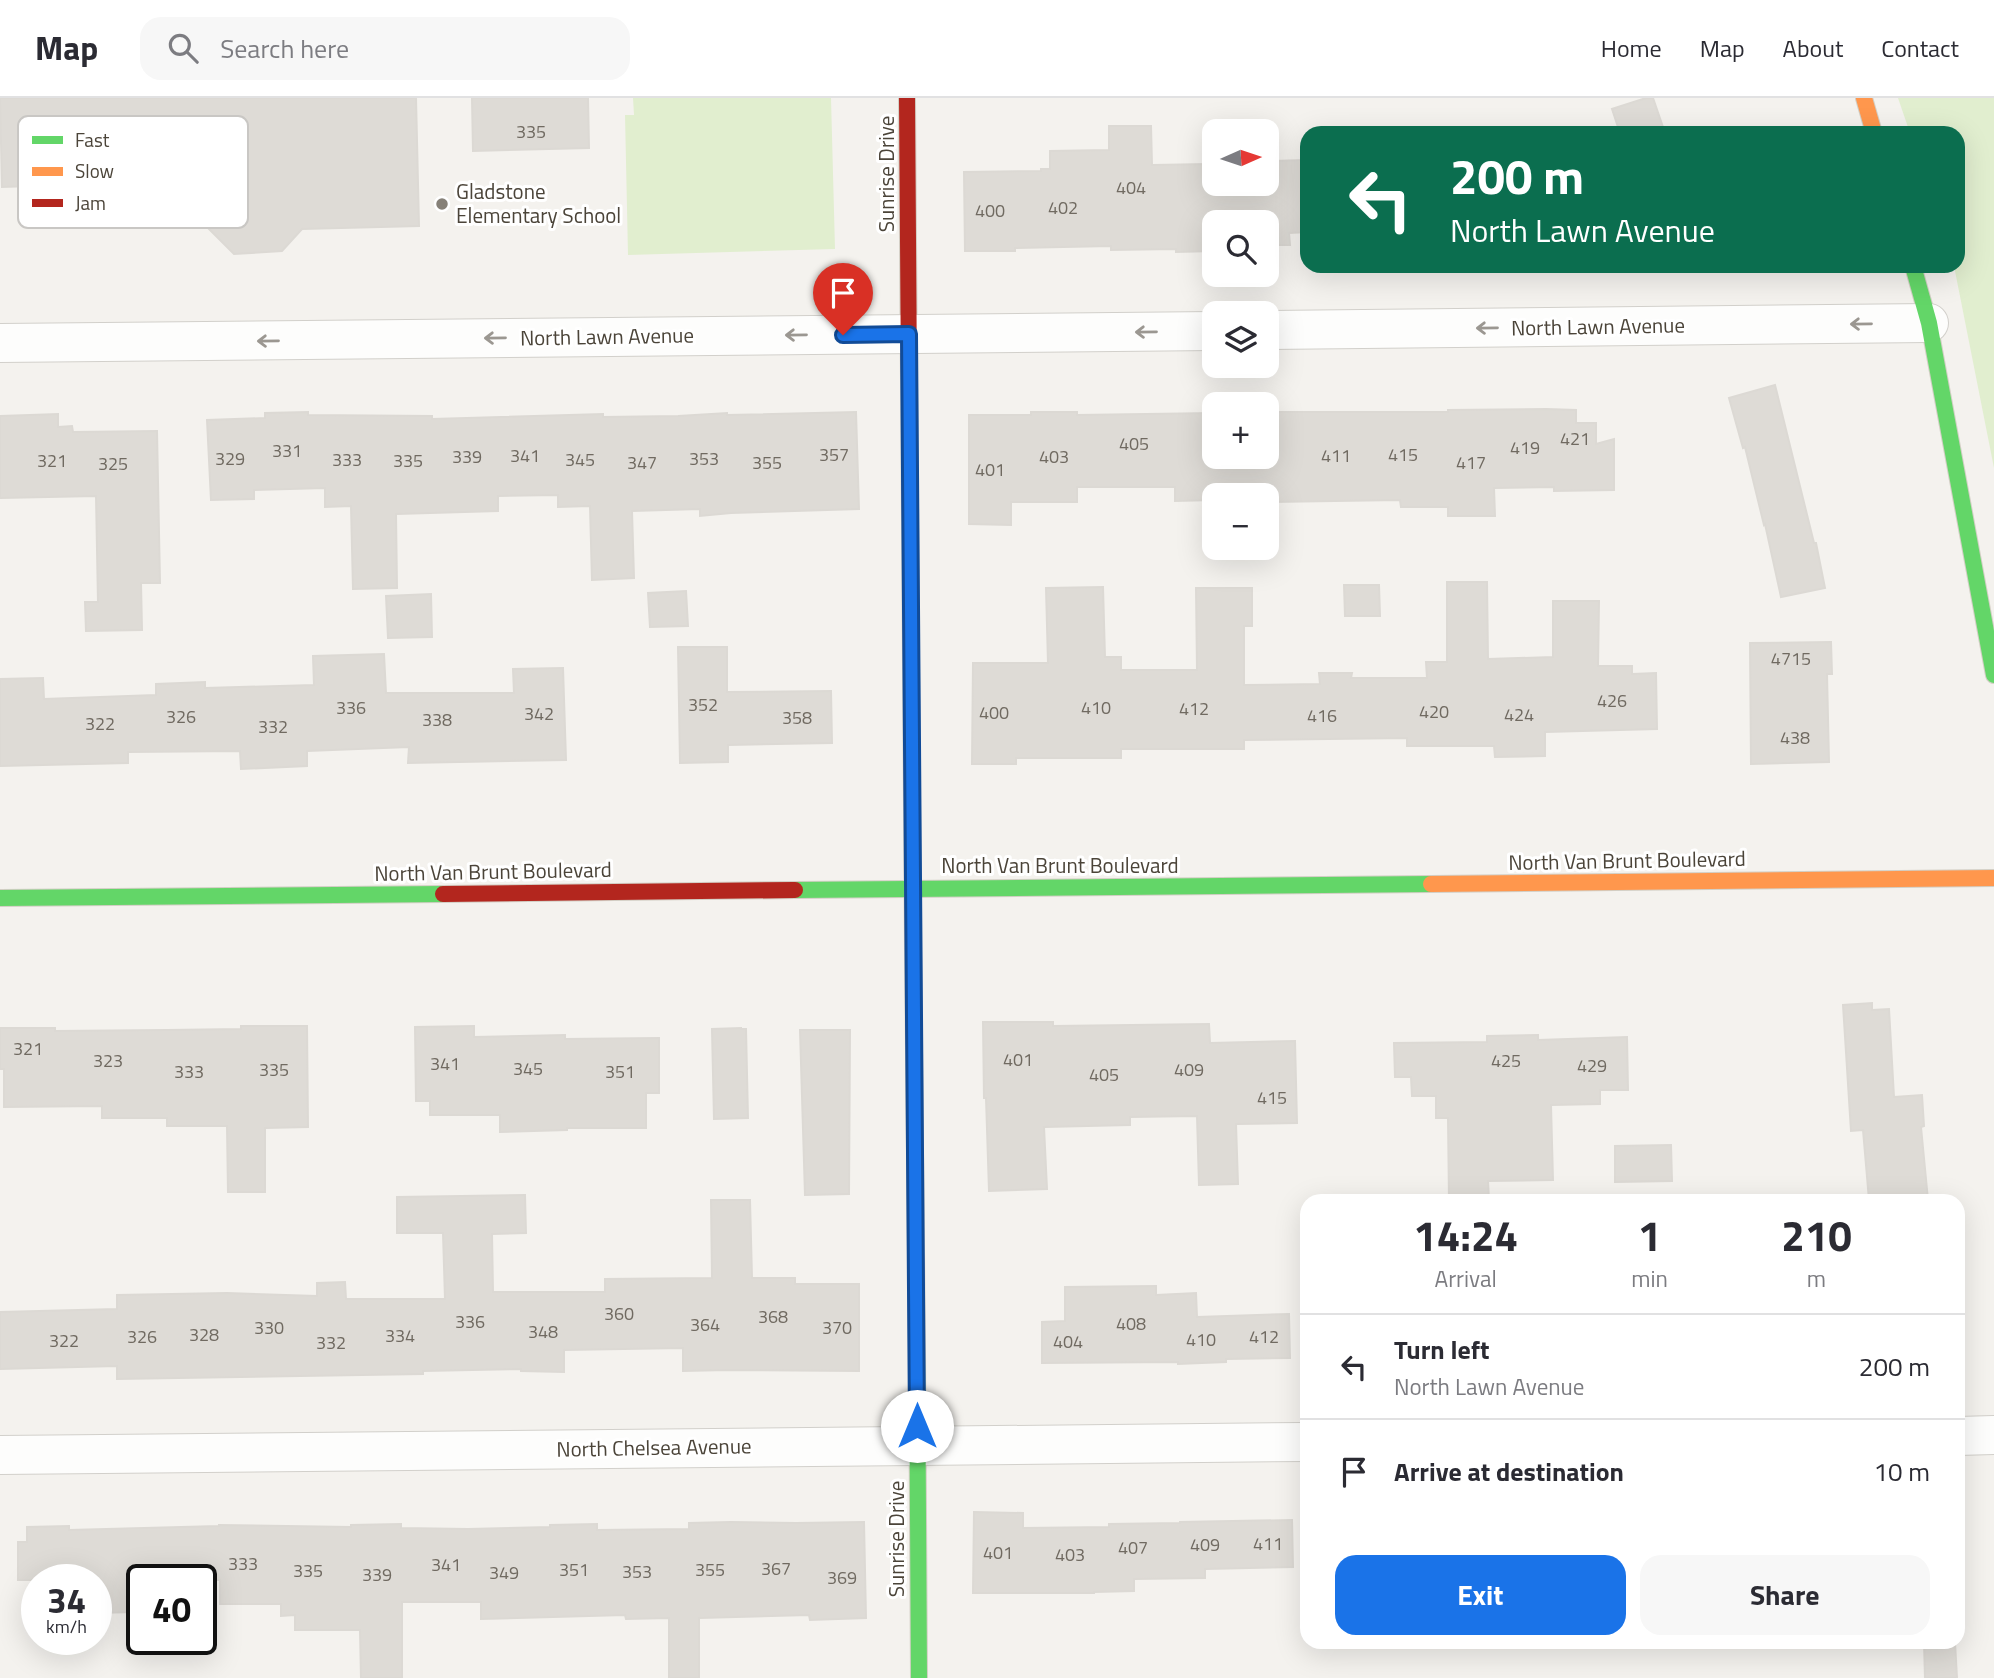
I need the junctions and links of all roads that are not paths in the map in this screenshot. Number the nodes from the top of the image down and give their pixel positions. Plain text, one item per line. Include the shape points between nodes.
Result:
1 (907, 98) edge
2 (1864, 98) edge
3 (1872, 126) edge
4 (1915, 273) edge
5 (1929, 323) junction
6 (1279, 330) edge
7 (1202, 331) edge
8 (909, 334) junction
9 (0, 344) edge
10 (1994, 675) edge
11 (1994, 878) edge
12 (913, 888) junction
13 (0, 898) edge
14 (1965, 1436) edge
15 (1994, 1436) edge
16 (1300, 1442) edge
17 (918, 1446) junction
18 (0, 1455) edge
19 (919, 1678) edge

1 - 8 street, Sunrise Drive
2 - 3 street
4 - 5 street
5 -> 6 street, North Lawn Avenue
5 - 10 street
7 -> 8 street, North Lawn Avenue
8 -> 9 street, North Lawn Avenue
8 - 12 street, Sunrise Drive
11 - 12 street, North Van Brunt Boulevard
12 - 13 street, North Van Brunt Boulevard
12 - 17 street, Sunrise Drive
14 - 15 street
16 - 17 street, North Chelsea Avenue
17 - 18 street, North Chelsea Avenue
17 - 19 street, Sunrise Drive

